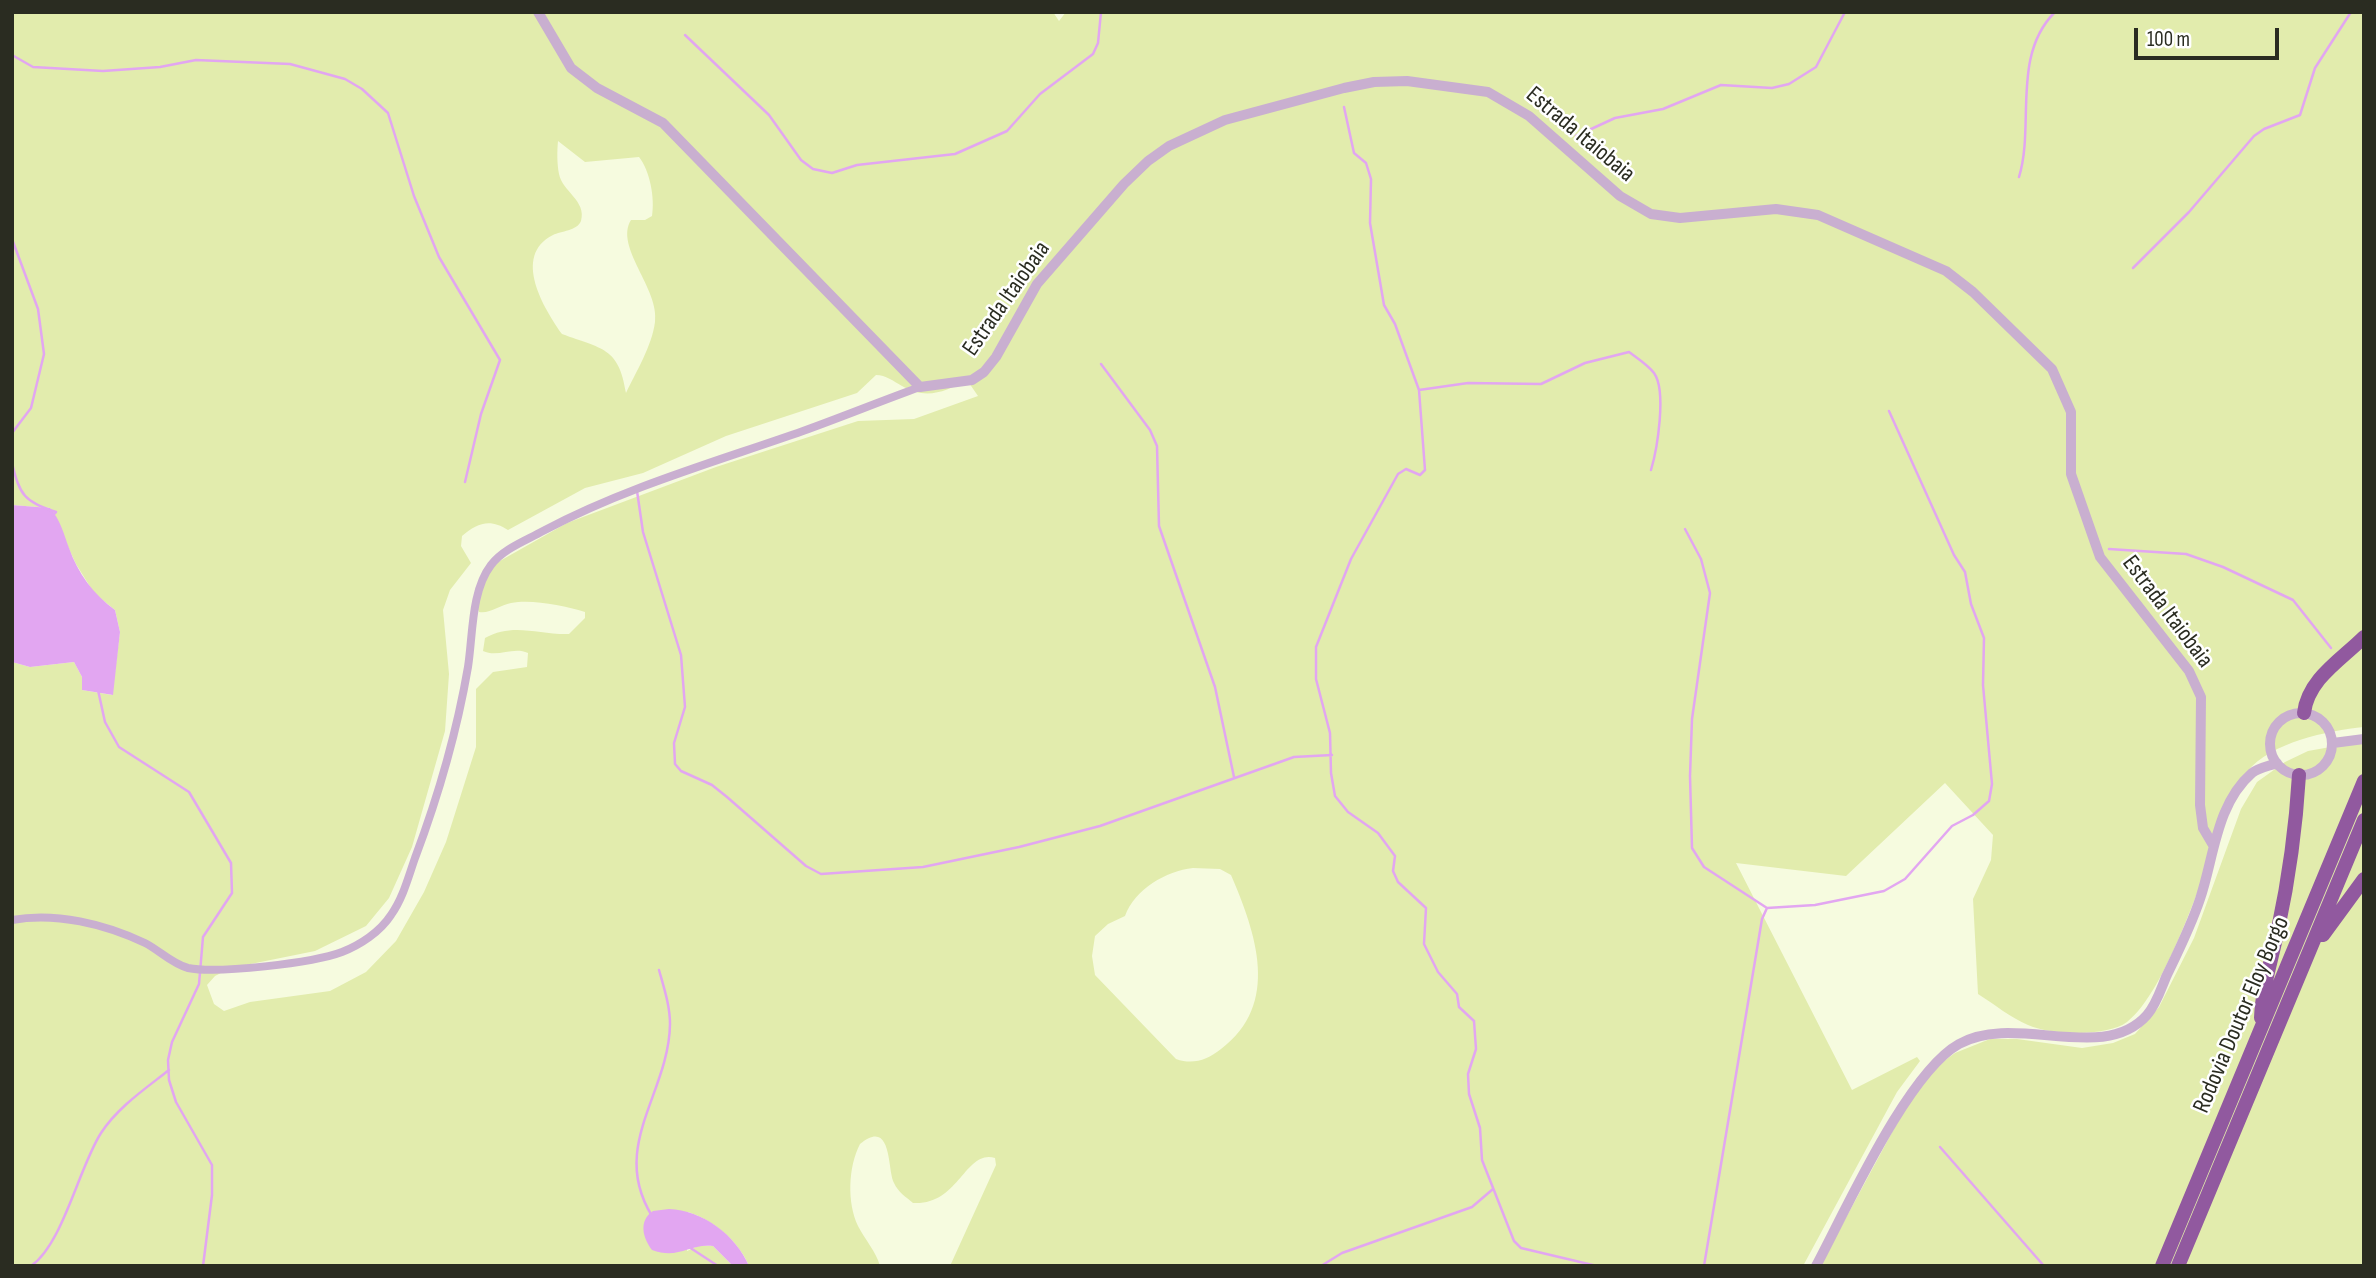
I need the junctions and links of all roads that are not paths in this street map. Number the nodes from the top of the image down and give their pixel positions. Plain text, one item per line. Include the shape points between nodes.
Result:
1 (538, 12) edge
2 (920, 387) junction
3 (2364, 637) edge
4 (2304, 713) junction
5 (2364, 739) edge
6 (2333, 743) junction
7 (2277, 763) junction
8 (2299, 775) junction
9 (2364, 781) edge
10 (2364, 820) edge
11 (2213, 845) junction
12 (2364, 879) edge
13 (12, 920) edge
14 (2279, 1024) junction
15 (2260, 1031) junction
16 (1816, 1266) edge
17 (2162, 1266) edge
18 (2178, 1266) edge

1 - 2 street via 560,54 580,77 663,123
2 - 11 street, Estrada Itaiobaia via 972,380 984,372 1037,284 1124,184 1148,161 1187,136 1225,120 1374,82 1451,85 1488,92 1529,116 1635,207 1680,218 1776,209 1818,215 1946,271 2037,351 2068,398 2071,474 2100,557 2196,685 2202,711 2200,805 2203,828
2 - 13 street via 643,485 565,519 492,562 478,596 464,690 424,833 399,904 363,941 315,959 205,970 176,963 147,944 88,923
3 - 4 highway via 2318,681 2305,700
4 - 6 street via 2326,725
4 - 7 street via 2285,717 2273,732 2270,744
5 - 6 street
6 - 8 street via 2323,766
7 - 8 street
7 - 11 street via 2253,772 2240,788
8 - 15 highway via 2285,893 2262,995
9 - 15 highway, Rodovia Doutor Eloy Borgo
10 - 14 highway, Rodovia Doutor Eloy Borgo
11 - 16 street via 2191,922 2150,1012 2141,1022 2127,1031 2090,1038 1987,1034 1950,1050 1916,1085
12 - 14 highway via 2328,926
14 - 18 highway, Rodovia Doutor Eloy Borgo
15 - 17 highway, Rodovia Doutor Eloy Borgo

